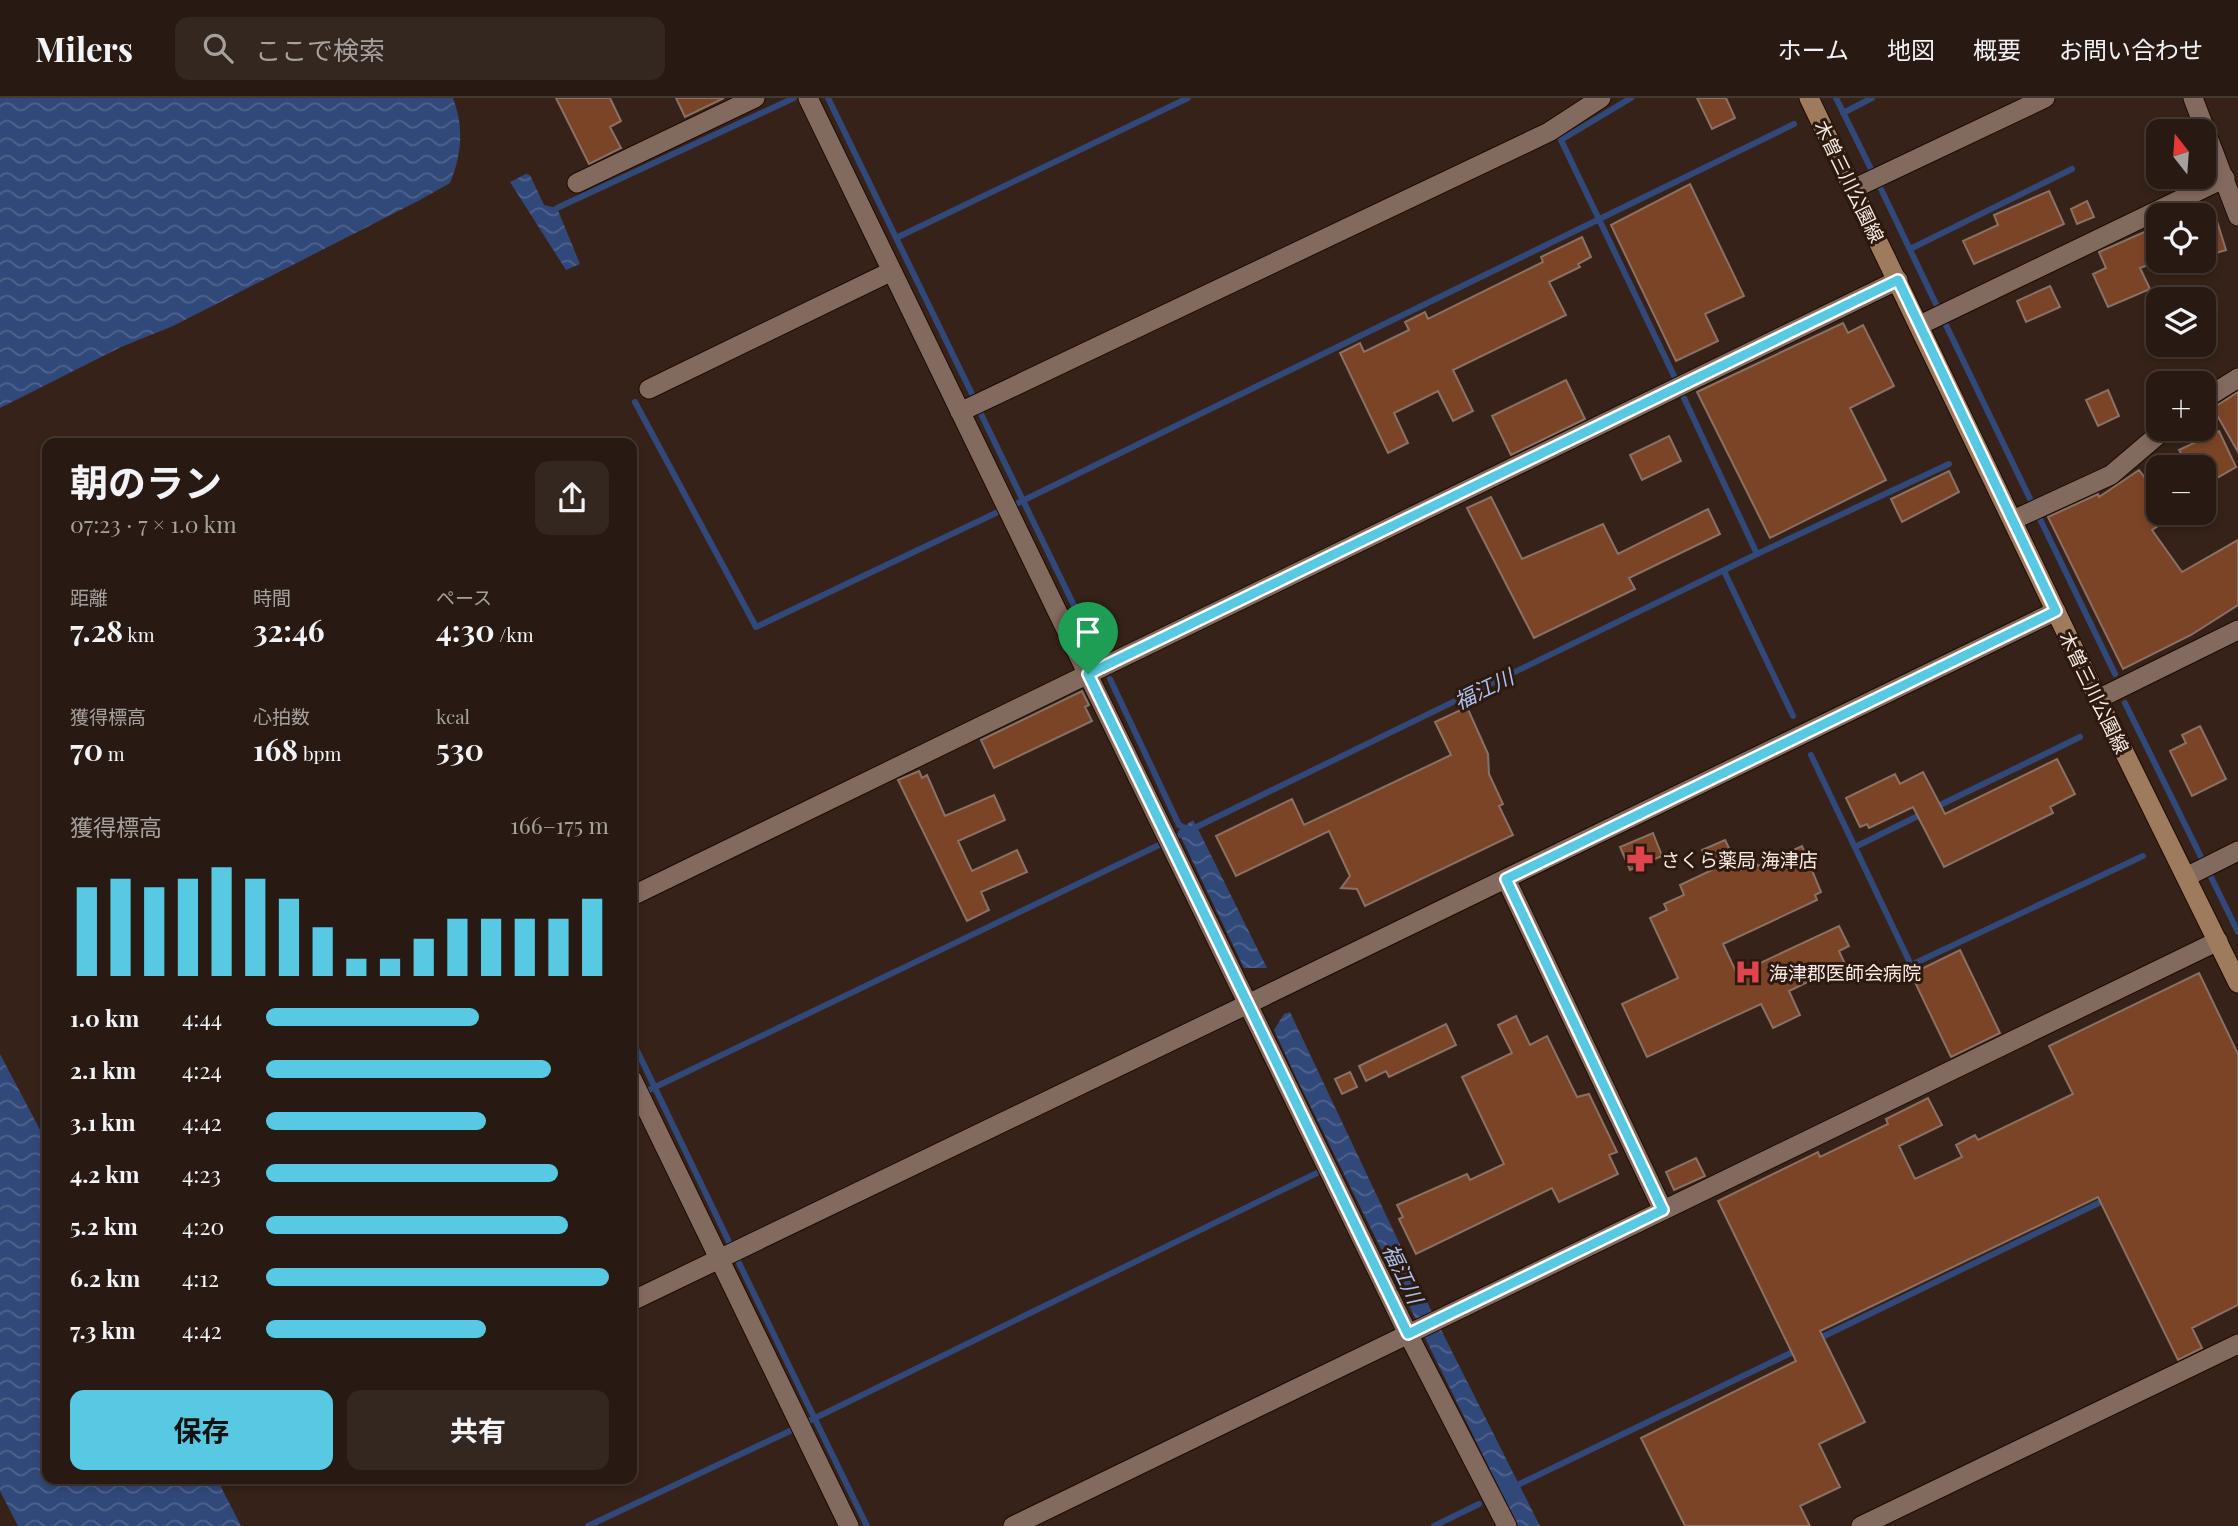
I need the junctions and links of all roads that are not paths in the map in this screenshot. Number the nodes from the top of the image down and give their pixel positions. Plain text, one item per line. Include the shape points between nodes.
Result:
1 (755, 98) edge
2 (808, 98) edge
3 (1601, 98) edge
4 (1810, 98) edge
5 (2045, 98) edge
6 (2193, 98) edge
7 (2225, 178) junction
8 (577, 183) dead end
9 (1855, 188) junction
10 (2238, 215) edge
11 (892, 271) junction
12 (1898, 280) junction
13 (1920, 325) junction
14 (2238, 378) edge
15 (649, 389) dead end
16 (2216, 392) edge
17 (960, 412) junction
18 (2151, 441) edge
19 (2013, 520) junction
20 (2056, 611) junction
21 (2238, 630) edge
22 (1088, 674) junction
23 (2098, 699) junction
24 (2238, 851) edge
25 (2186, 877) junction
26 (1506, 879) junction
27 (637, 894) edge
28 (2218, 941) junction
29 (2238, 983) edge
30 (1248, 1004) junction
31 (637, 1089) edge
32 (1663, 1210) junction
33 (719, 1258) junction
34 (637, 1299) edge
35 (1412, 1332) junction
36 (2238, 1344) edge
37 (849, 1526) edge
38 (1013, 1526) edge
39 (1507, 1526) edge
40 (1861, 1526) edge

1 - 8 street
2 - 11 street
3 - 17 street via 1536,138
4 - 9 main road, 木曽三川公園線
5 - 9 street
6 - 7 street
7 - 10 street
7 - 13 street
9 - 12 main road, 木曽三川公園線
11 - 15 street
11 - 17 street
12 - 13 main road, 木曽三川公園線
12 - 22 street
13 - 19 main road, 木曽三川公園線
14 - 16 street
17 - 22 street
18 - 19 street via 2111,475
19 - 20 main road, 木曽三川公園線
20 - 23 main road, 木曽三川公園線
20 - 26 street
21 - 23 street
22 - 27 street
22 - 30 street
23 - 25 main road, 木曽三川公園線
24 - 25 street
25 - 28 main road, 木曽三川公園線
26 - 30 street
26 - 32 street
28 - 29 main road, 木曽三川公園線
28 - 32 street
30 - 33 street
30 - 35 street
31 - 33 street
32 - 35 street
33 - 34 street
33 - 37 street
35 - 38 street
35 - 39 street
36 - 40 street

